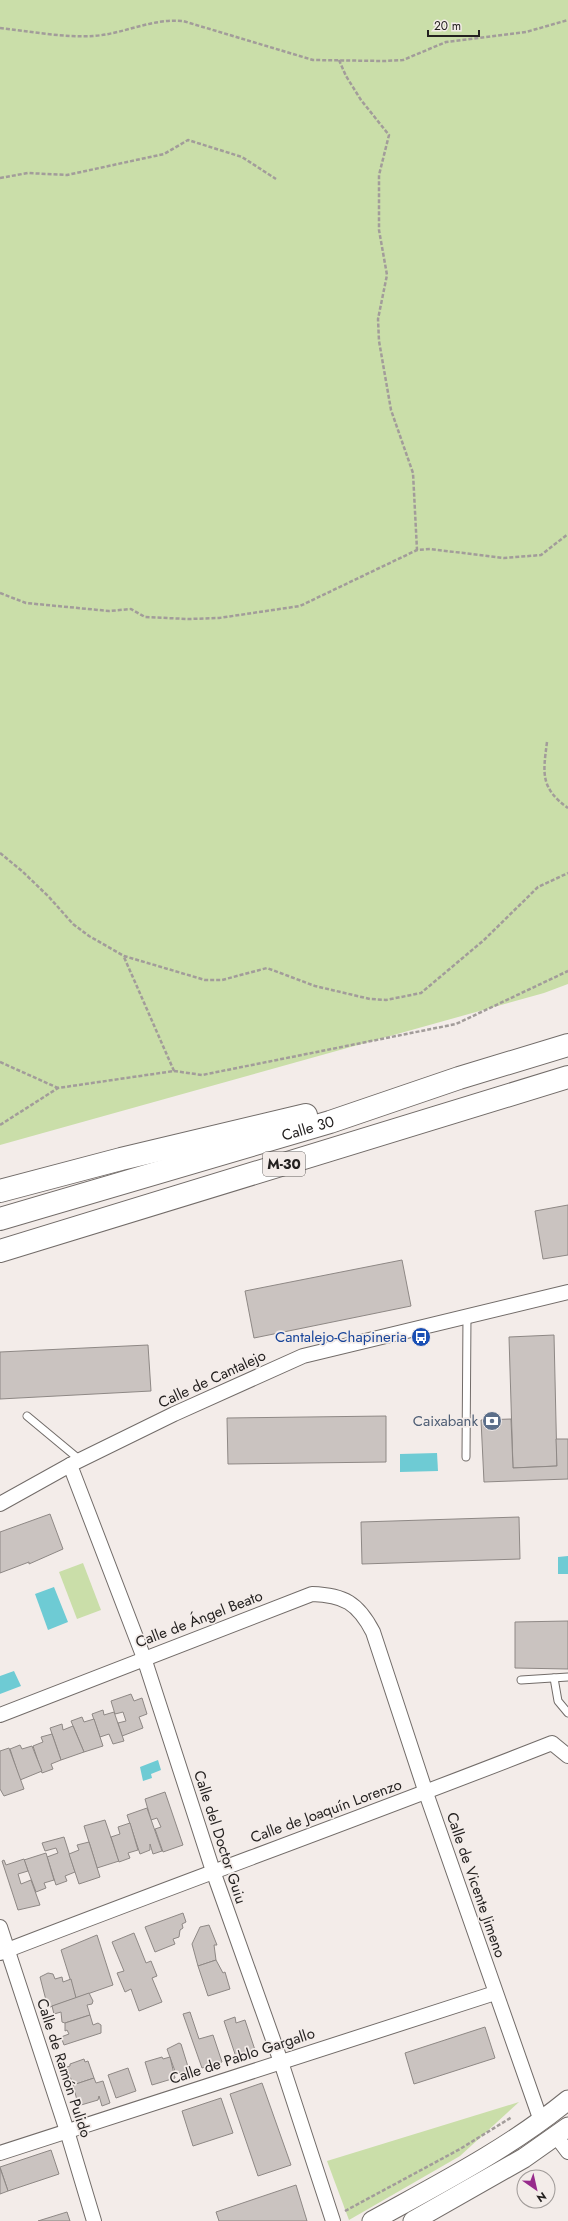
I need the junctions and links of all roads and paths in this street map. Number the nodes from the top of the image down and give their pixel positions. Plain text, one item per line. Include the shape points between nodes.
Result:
1 (568, 20) edge
2 (0, 28) edge
3 (339, 60) junction
4 (0, 178) edge
5 (276, 179) dead end
6 (568, 534) edge
7 (417, 550) junction
8 (0, 593) edge
9 (547, 742) dead end
10 (568, 808) edge
11 (0, 854) edge
12 (568, 873) edge
13 (124, 956) junction
14 (568, 970) edge
15 (568, 1045) edge
16 (0, 1062) edge
17 (174, 1071) junction
18 (568, 1077) edge
19 (459, 1078) junction
20 (58, 1088) junction
21 (0, 1125) edge
22 (0, 1191) edge
23 (0, 1219) edge
24 (0, 1251) edge
25 (568, 1293) edge
26 (467, 1315) junction
27 (27, 1416) dead end
28 (466, 1457) dead end
29 (75, 1462) junction
30 (0, 1504) edge
31 (144, 1658) junction
32 (382, 1658) joint
33 (568, 1677) edge
34 (554, 1678) junction
35 (521, 1680) dead end
36 (568, 1713) edge
37 (0, 1715) edge
38 (568, 1756) edge
39 (426, 1793) junction
40 (213, 1871) junction
41 (0, 1927) edge
42 (4, 1952) edge
43 (496, 1993) junction
44 (281, 2062) junction
45 (568, 2100) edge
46 (538, 2112) junction
47 (67, 2131) junction
48 (562, 2132) edge
49 (568, 2152) edge
50 (0, 2153) edge
51 (332, 2218) edge
52 (94, 2221) edge
53 (372, 2221) edge
54 (413, 2221) edge

1 - 3 path via 526,32 446,42 403,60
2 - 3 path via 92,36 166,19 183,20 313,60
3 - 7 path via 361,100 389,135 379,182 379,230 387,275 378,319 379,341 391,410 413,473
4 - 5 path via 28,173 67,175 164,154 188,140 242,157
6 - 7 path via 541,555 535,556 504,558 430,548
7 - 8 path via 300,606 219,618 188,620 145,617 131,609 109,611 26,603
9 - 10 path via 543,770 556,799
11 - 13 path via 22,871 73,924
12 - 13 path via 538,886 484,940 421,992 386,1000 370,999 315,986 267,968 222,980 205,980
13 - 17 path
14 - 17 path via 456,1024 202,1075
15 - 19 highway, Calle 30 / M-30
16 - 20 path
17 - 20 path
18 - 24 highway, Calle 30 / M-30
19 - 22 highway via 121,1159
19 - 23 highway, Calle 30 / M-30 via 330,1122
20 - 21 path
25 - 26 street, Calle de Cantalejo
26 - 28 lane
26 - 29 street, Calle de Cantalejo via 303,1356
27 - 29 lane
29 - 30 street, Calle de Cantalejo
29 - 31 street, Calle del Doctor Guiu
31 - 32 street, Calle de Ángel Beato via 312,1594 341,1597 359,1610 373,1632
31 - 37 street, Calle de Ángel Beato
31 - 40 street, Calle del Doctor Guiu
32 - 39 street, Calle de Vicente Jimeno
33 - 34 lane
34 - 35 lane
34 - 36 lane via 558,1701
38 - 39 street, Calle de Joaquín Lorenzo via 552,1743
39 - 40 street, Calle de Joaquín Lorenzo
39 - 43 street, Calle de Vicente Jimeno
40 - 42 street, Calle de Joaquín Lorenzo
40 - 44 street, Calle del Doctor Guiu
41 - 42 street, Calle de Ramón Pulido
42 - 47 street, Calle de Ramón Pulido
43 - 44 street, Calle de Pablo Gargallo
43 - 46 street, Calle de Vicente Jimeno
44 - 47 street, Calle de Pablo Gargallo
44 - 51 street, Calle del Doctor Guiu
45 - 46 main road
46 - 51 path via 460,2149
46 - 53 main road via 469,2167
47 - 50 street, Calle de Pablo Gargallo
47 - 52 street, Calle de Ramón Pulido
48 - 49 street
48 - 54 main road via 498,2174

